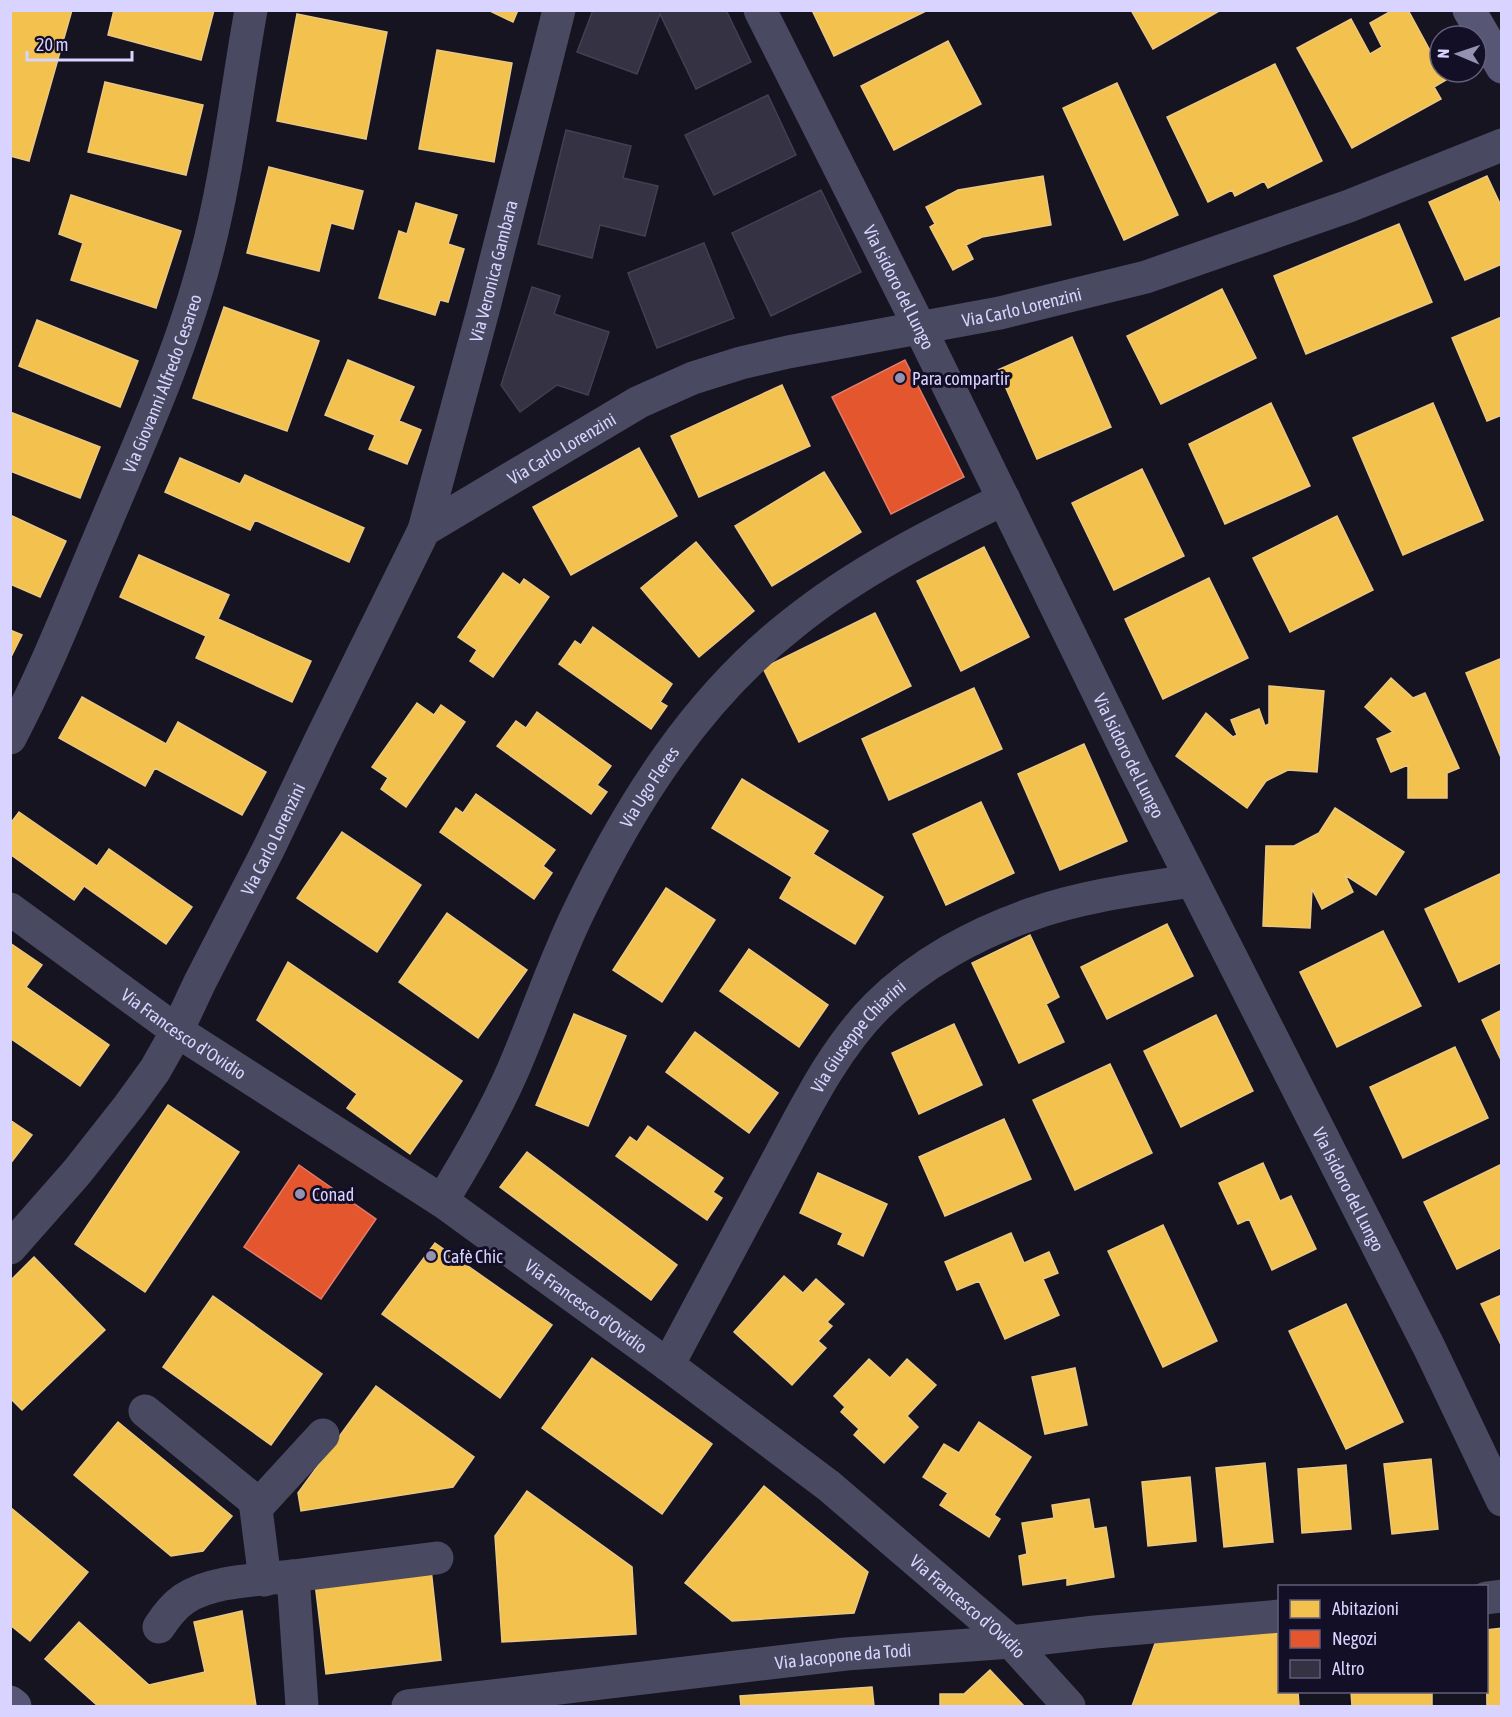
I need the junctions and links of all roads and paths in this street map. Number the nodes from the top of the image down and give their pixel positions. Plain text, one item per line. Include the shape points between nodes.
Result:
1 (251, 10) edge
2 (559, 10) edge
3 (760, 10) edge
4 (1468, 10) edge
5 (1502, 67) edge
6 (1502, 145) edge
7 (920, 328) junction
8 (1004, 499) junction
9 (424, 530) junction
10 (10, 738) edge
11 (1191, 881) junction
12 (10, 909) edge
13 (177, 1031) junction
14 (442, 1201) junction
15 (10, 1248) edge
16 (668, 1365) junction
17 (145, 1411) dead end
18 (324, 1436) dead end
19 (1502, 1500) edge
20 (256, 1509) junction
21 (437, 1558) dead end
22 (279, 1578) junction
23 (1278, 1616) edge
24 (159, 1627) dead end
25 (1011, 1642) junction
26 (10, 1702) edge
27 (15, 1707) edge
28 (302, 1707) edge
29 (408, 1707) edge
30 (1069, 1707) edge

1 - 10 street, Via Giovanni Alfredo Cesareo via 220,191 196,294 119,490
2 - 9 street, Via Veronica Gambara
3 - 7 street, Via Isidoro del Lungo
4 - 5 main road
6 - 7 street, Via Carlo Lorenzini via 1349,206 1146,277 1036,305
7 - 8 street, Via Isidoro del Lungo
7 - 9 street, Via Carlo Lorenzini via 741,363 673,386 639,402
8 - 11 street, Via Isidoro del Lungo
8 - 14 street, Via Ugo Fleres via 898,554 801,618 759,652 687,729 611,845 502,1093
9 - 13 street, Via Carlo Lorenzini
11 - 16 street, Via Giuseppe Chiarini via 1033,913 979,936 933,962 879,1004 846,1043 814,1092
11 - 19 street, Via Isidoro del Lungo via 1387,1262
12 - 13 street, Via Francesco d'Ovidio
13 - 14 street, Via Francesco d'Ovidio
13 - 15 street, Via Carlo Lorenzini via 129,1106
14 - 16 street, Via Francesco d'Ovidio
16 - 25 street, Via Francesco d'Ovidio via 829,1486
17 - 20 street via 255,1502
18 - 20 street
20 - 22 street
21 - 22 street
22 - 24 street via 198,1592 174,1607
22 - 28 street
23 - 25 street, Via Jacopone da Todi
25 - 29 street, Via Jacopone da Todi via 846,1654
25 - 30 street, Via Francesco d'Ovidio
26 - 27 main road

